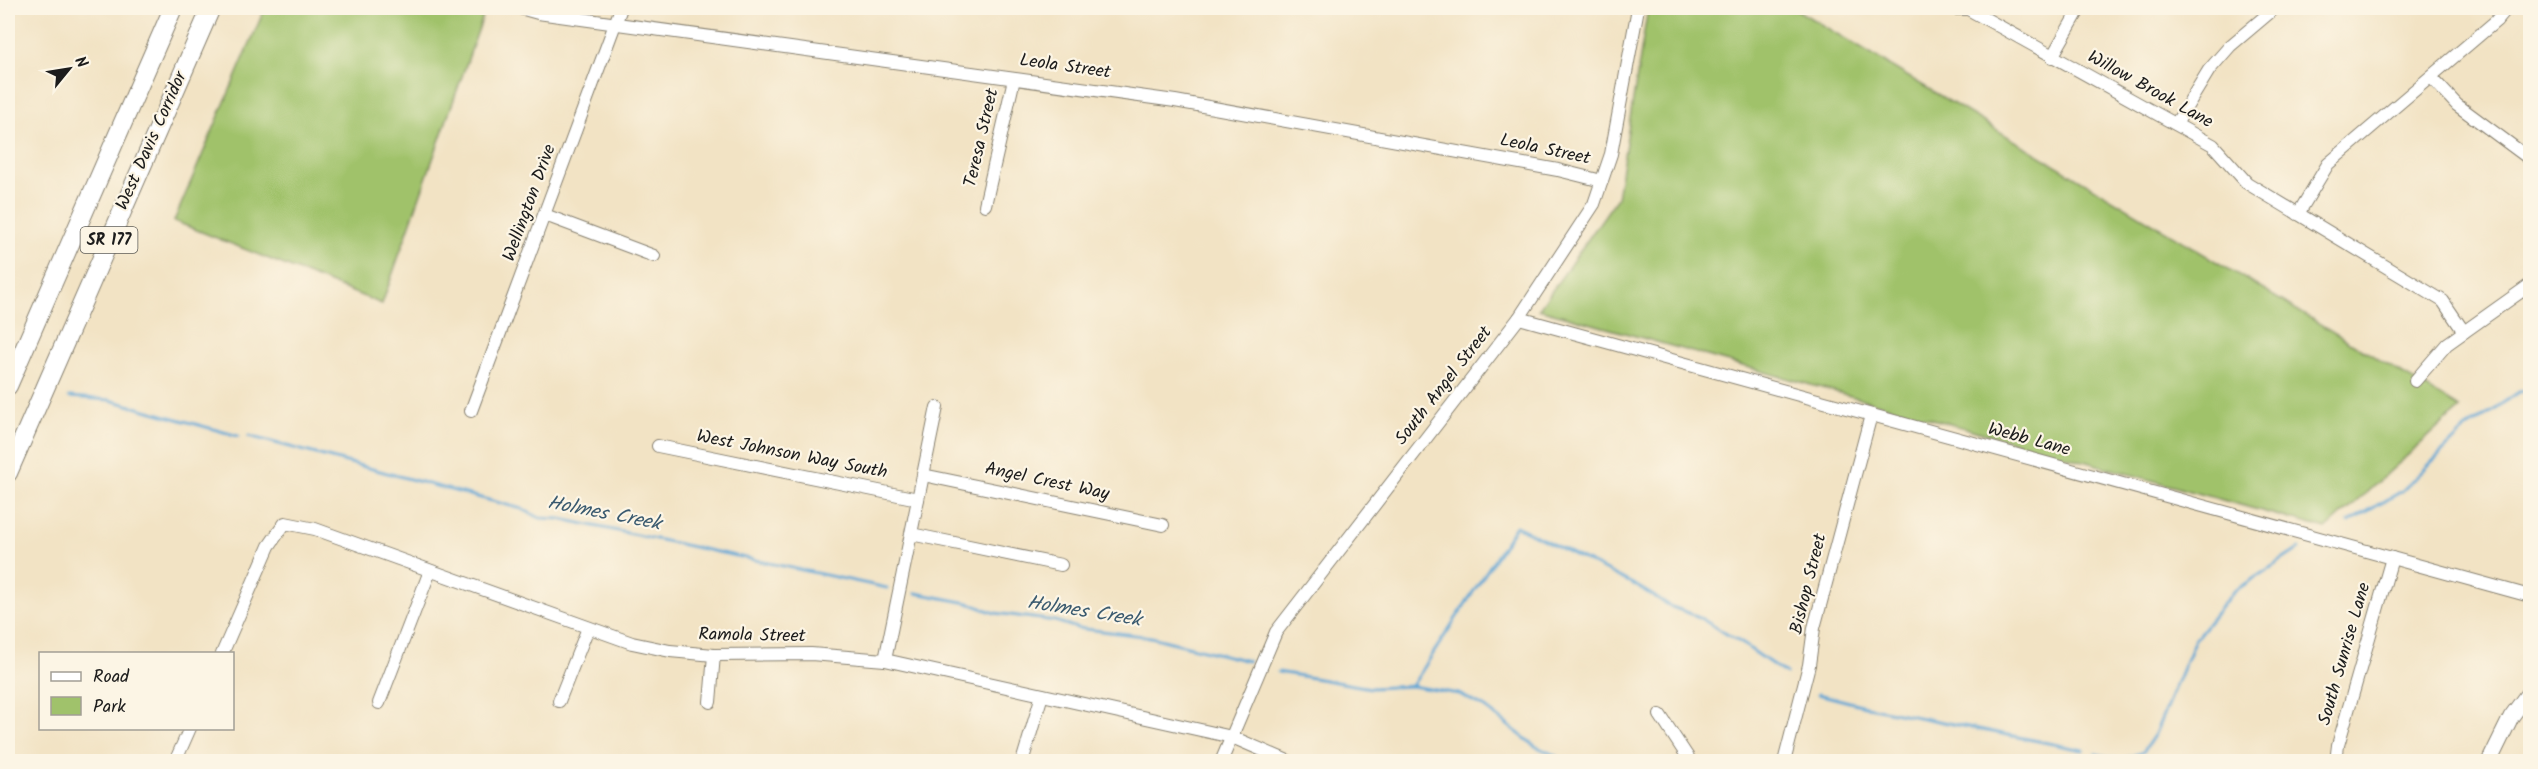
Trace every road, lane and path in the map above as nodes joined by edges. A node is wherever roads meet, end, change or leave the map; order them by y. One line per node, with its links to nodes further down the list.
1 (173, 8): 25 (highway, West Davis Corridor / SR 177)
2 (211, 8): 30 (highway, West Davis Corridor / SR 177)
3 (520, 8): 10 (street, Leola Street)
4 (621, 8): 10 (street, Wellington Drive)
5 (1638, 8): 16 (street, South Angel Street)
6 (2080, 8): 11 (street)
7 (2275, 8): 14 (street)
8 (2506, 8): 12 (street)
9 (1948, 9): 11 (street, Willow Brook Lane)
10 (614, 24): 13 (street, Leola Street); 19 (street, Wellington Drive)
11 (2052, 57): 14 (street, Willow Brook Lane)
12 (2431, 76): 15 (street); 18 (street)
13 (1014, 79): 16 (street, Leola Street); 17 (street, Teresa Street)
14 (2176, 124): 18 (street, Willow Brook Lane)
15 (2530, 159)
16 (1602, 181): 22 (street, South Angel Street)
17 (985, 205)
18 (2298, 214): 23 (street, Willow Brook Lane)
19 (545, 215): 20 (street); 27 (street, Wellington Drive)
20 (654, 256)
21 (2530, 285): 23 (street)
22 (1519, 318): 28 (street, Webb Lane); 50 (street, South Angel Street)
23 (2464, 332): 24 (street)
24 (2415, 381)
25 (8, 386)
26 (937, 406): 31 (street)
27 (471, 411)
28 (1871, 415): 35 (street, Webb Lane); 56 (street, Bishop Street)
29 (658, 446): 32 (street, West Johnson Way South)
30 (8, 473)
31 (923, 475): 32 (street); 33 (street, Angel Crest Way)
32 (918, 499): 34 (street)
33 (1163, 525)
34 (911, 534): 36 (street); 42 (street)
35 (2392, 558): 38 (street, Webb Lane); 57 (street, South Sunrise Lane)
36 (1061, 565)
37 (430, 570): 39 (street, Ramola Street); 40 (street, Ramola Street); 47 (street)
38 (2530, 596)
39 (588, 628): 41 (street, Ramola Street); 45 (street)
40 (223, 652)
41 (714, 655): 42 (street, Ramola Street); 46 (street)
42 (885, 660): 44 (street, Ramola Street)
43 (2530, 691): 58 (main road)
44 (1042, 695): 50 (street, Ramola Street); 52 (street)
45 (559, 701)
46 (710, 702)
47 (379, 703)
48 (1660, 715): 55 (street)
49 (190, 730): 51 (street)
50 (1232, 737): 53 (street, South Angel Street); 54 (street, Ramola Street)
51 (175, 762)
52 (1022, 762)
53 (1221, 762)
54 (1290, 762)
55 (1691, 762)
56 (1784, 762)
57 (2336, 762)
58 (2489, 762)

